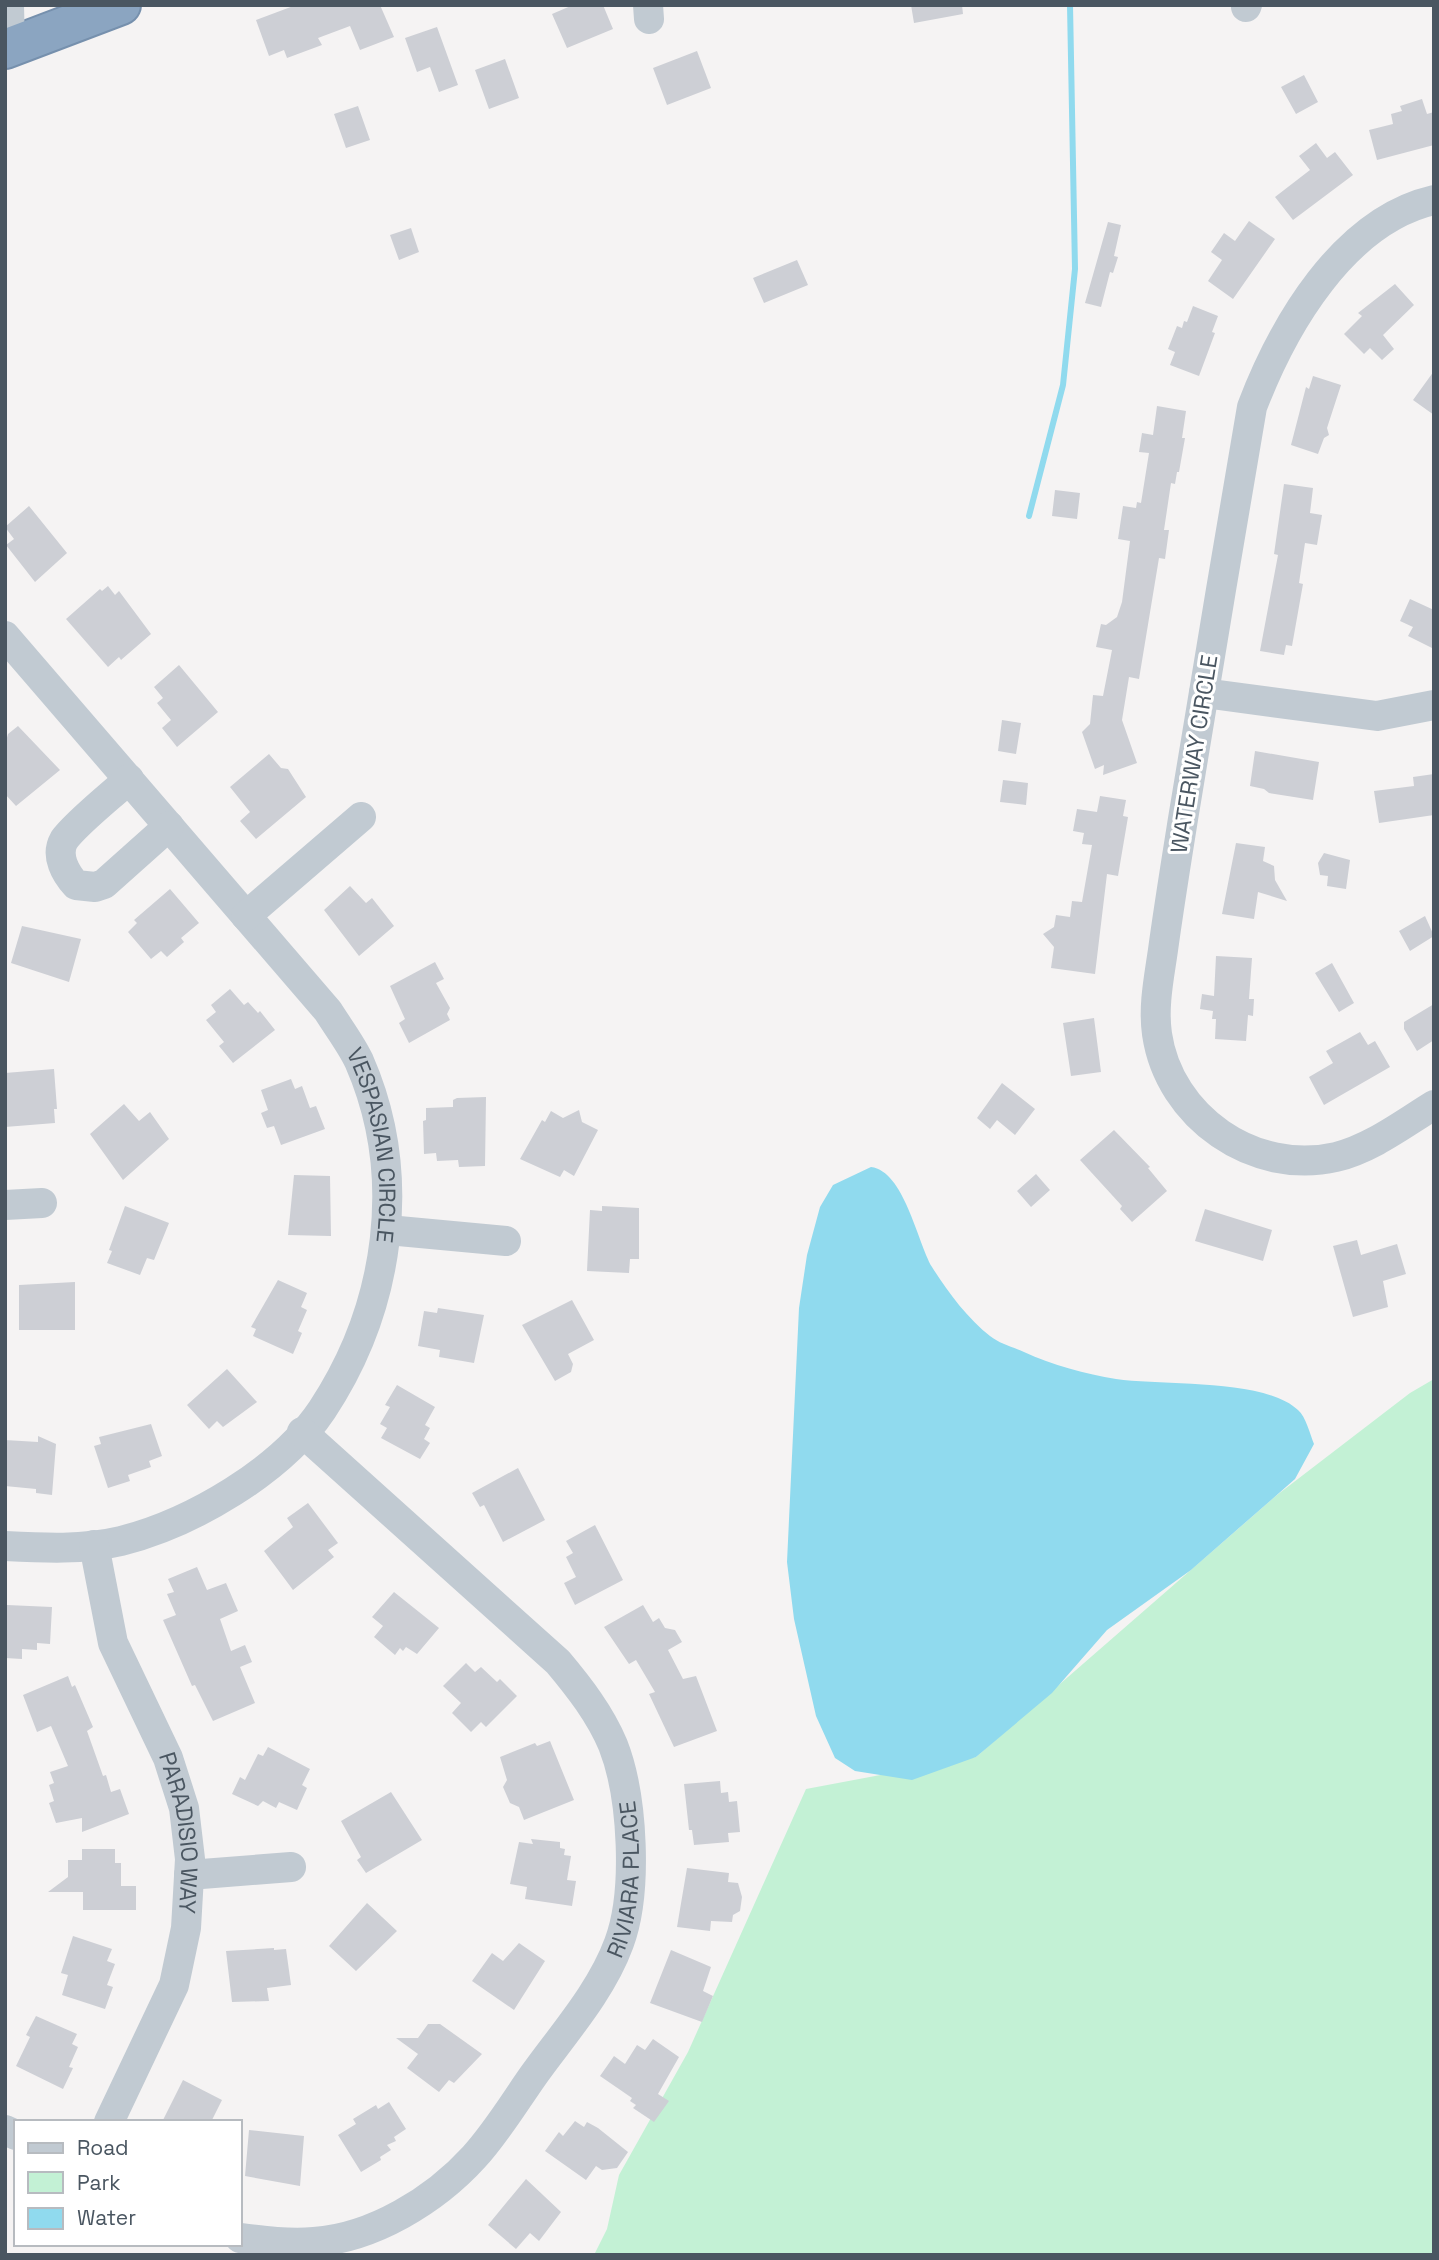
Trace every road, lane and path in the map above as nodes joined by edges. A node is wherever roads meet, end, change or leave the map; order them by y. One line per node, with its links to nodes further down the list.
1 (9, 5): 3 (street)
2 (121, 5): 3 (highway)
3 (7, 46)
4 (1434, 200): 6 (street, WATERWAY CIRCLE)
5 (5, 636): 8 (street, VESPASIAN CIRCLE)
6 (1204, 693): 7 (street); 12 (street, WATERWAY CIRCLE)
7 (1434, 705)
8 (128, 779): 10 (street, VESPASIAN CIRCLE); 10 (street)
9 (361, 817): 11 (street)
10 (169, 826): 11 (street, VESPASIAN CIRCLE)
11 (247, 916): 15 (street, VESPASIAN CIRCLE)
12 (1434, 1105)
13 (42, 1202): 14 (street)
14 (5, 1205)
15 (388, 1230): 16 (street); 17 (street, VESPASIAN CIRCLE)
16 (506, 1241)
17 (302, 1433): 18 (street, VESPASIAN CIRCLE); 23 (street, RIVIARA PLACE)
18 (94, 1545): 19 (street, VESPASIAN CIRCLE); 21 (street, PARADISIO WAY)
19 (5, 1546)
20 (291, 1867): 21 (street)
21 (189, 1875): 22 (street, PARADISIO WAY)
22 (110, 2120)
23 (242, 2238)

